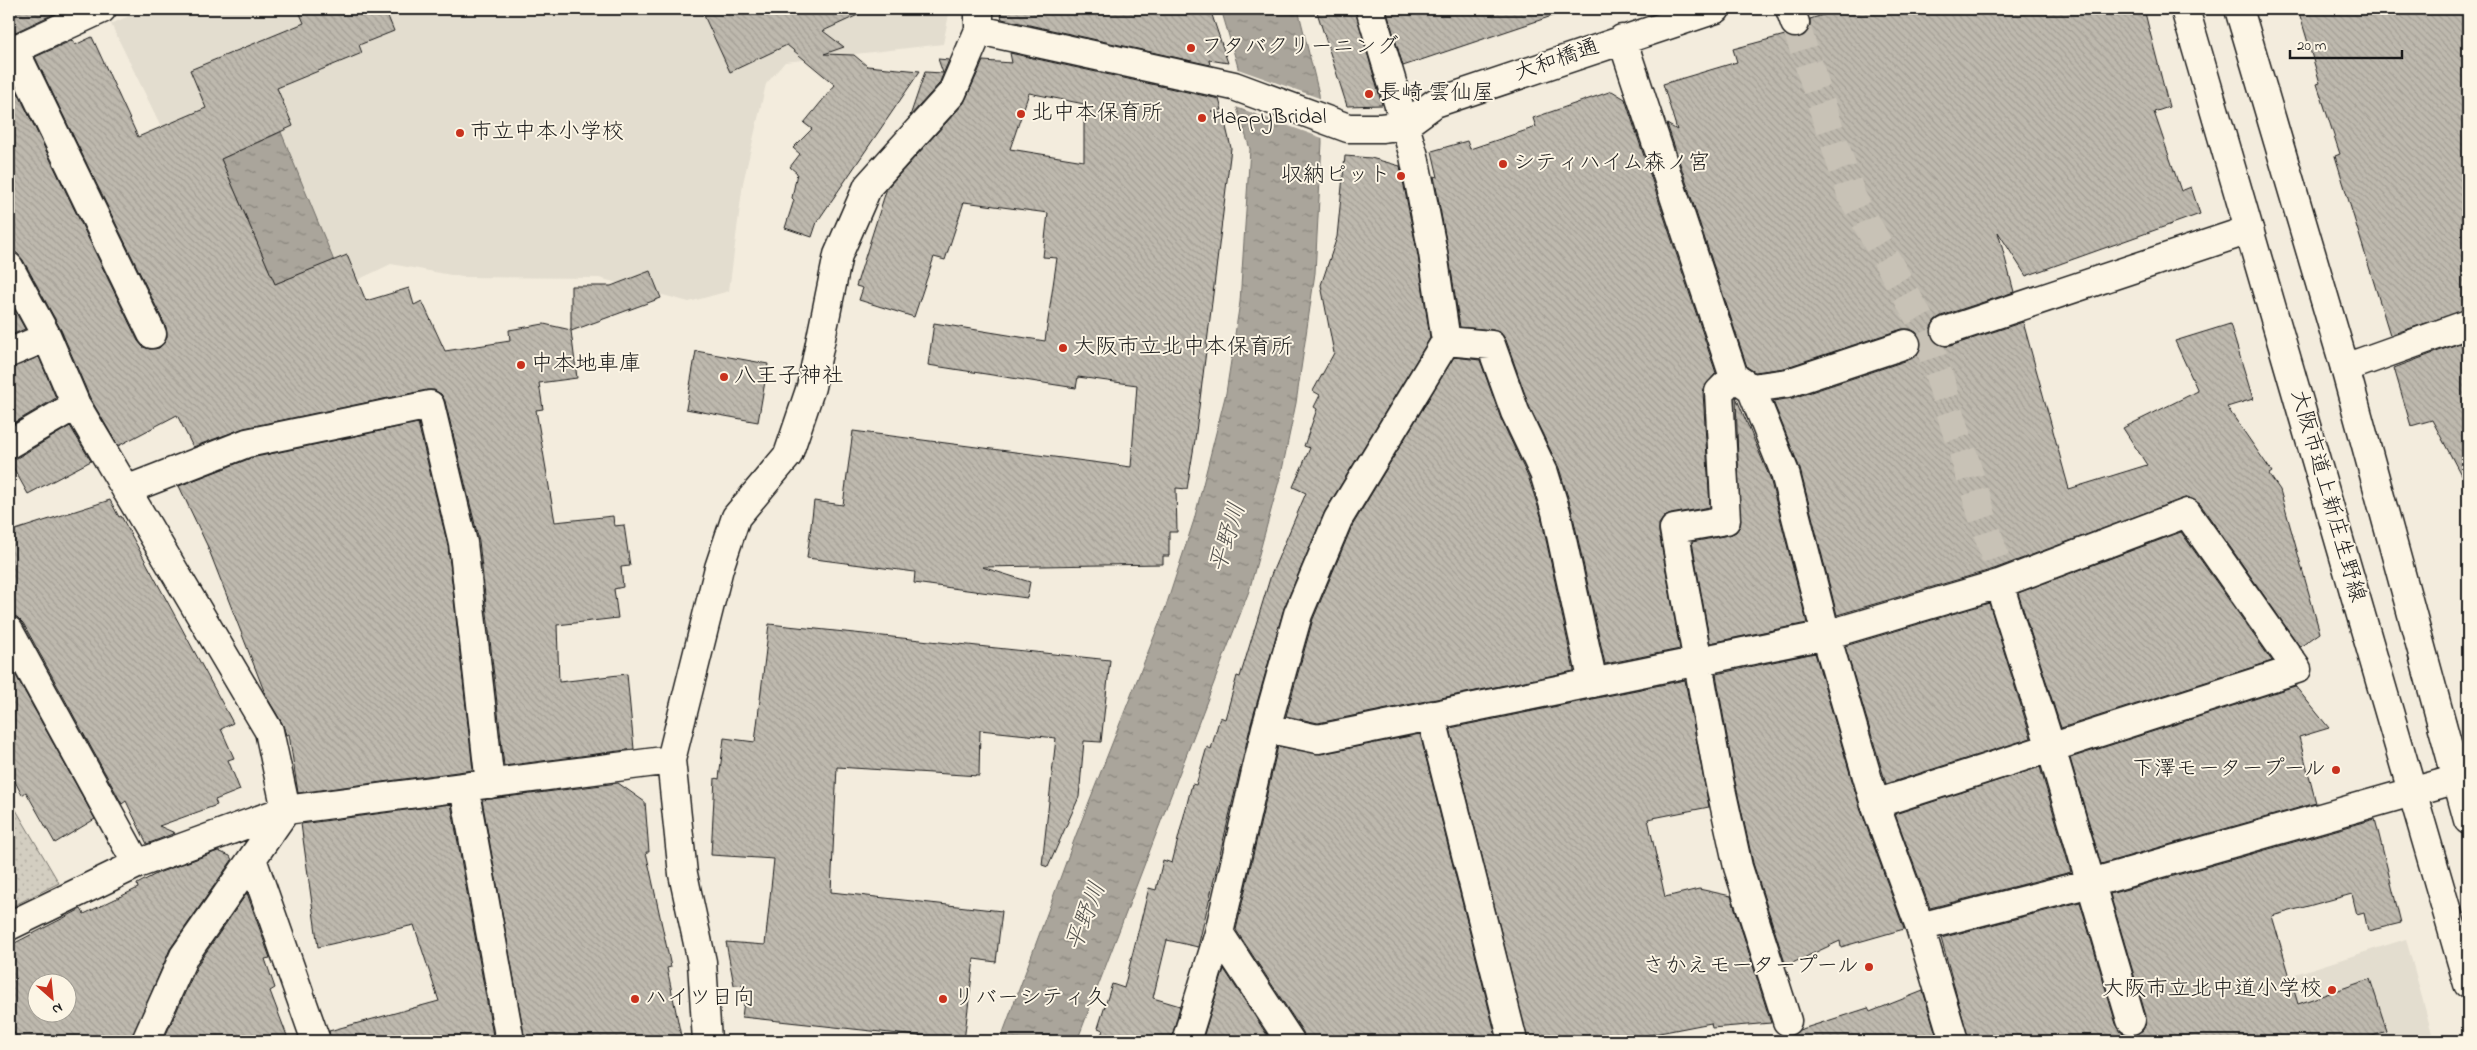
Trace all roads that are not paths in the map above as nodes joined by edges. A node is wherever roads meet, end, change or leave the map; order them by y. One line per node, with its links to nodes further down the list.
1 (1370, 9): 9 (street)
2 (1716, 9): 7 (street, 大和橋通)
3 (2186, 9): 10 (street, 大阪市道上新庄生野線)
4 (2239, 9): 19 (street)
5 (84, 12): 8 (street)
6 (979, 19): 9 (street); 32 (street)
7 (1622, 39): 9 (street, 大和橋通); 20 (street)
8 (11, 51): 14 (street)
9 (1405, 124): 16 (street)
10 (2249, 230): 13 (street); 35 (street, 大阪市道上新庄生野線)
11 (9, 267): 15 (street)
12 (2468, 324): 19 (street)
13 (1946, 331)
14 (152, 334)
15 (47, 337): 18 (street); 21 (street)
16 (1446, 341): 28 (street); 30 (street)
17 (1906, 344): 20 (street)
18 (9, 353)
19 (2345, 368): 33 (street)
20 (1743, 383): 26 (street); 27 (street)
21 (76, 405): 22 (street); 23 (street)
22 (9, 444)
23 (126, 490): 34 (street); 37 (street)
24 (1999, 584): 26 (street); 31 (street); 31 (street)
25 (9, 632): 40 (street)
26 (1826, 634): 27 (street); 36 (street)
27 (1698, 662): 28 (street); 47 (street)
28 (1593, 684): 29 (street)
29 (1431, 715): 30 (street); 54 (street)
30 (1266, 728): 44 (street)
31 (2051, 748): 36 (street); 41 (street)
32 (671, 760): 34 (street); 51 (street)
33 (2463, 777): 35 (street); 38 (street)
34 (477, 785): 37 (street); 50 (street)
35 (2413, 791): 41 (street); 45 (street, 大阪市道上新庄生野線)
36 (1875, 804): 43 (street)
37 (286, 810): 39 (street); 40 (street)
38 (2468, 820)
39 (252, 859): 48 (street); 49 (street)
40 (137, 864): 42 (street)
41 (2090, 883): 43 (street); 46 (street)
42 (9, 926)
43 (1920, 927): 55 (street)
44 (1219, 933): 52 (street); 53 (street)
45 (2468, 984)
46 (2131, 1020)
47 (1787, 1021)
48 (146, 1041)
49 (316, 1041)
50 (510, 1041)
51 (707, 1041)
52 (1186, 1041)
53 (1290, 1041)
54 (1513, 1041)
55 (1954, 1041)

